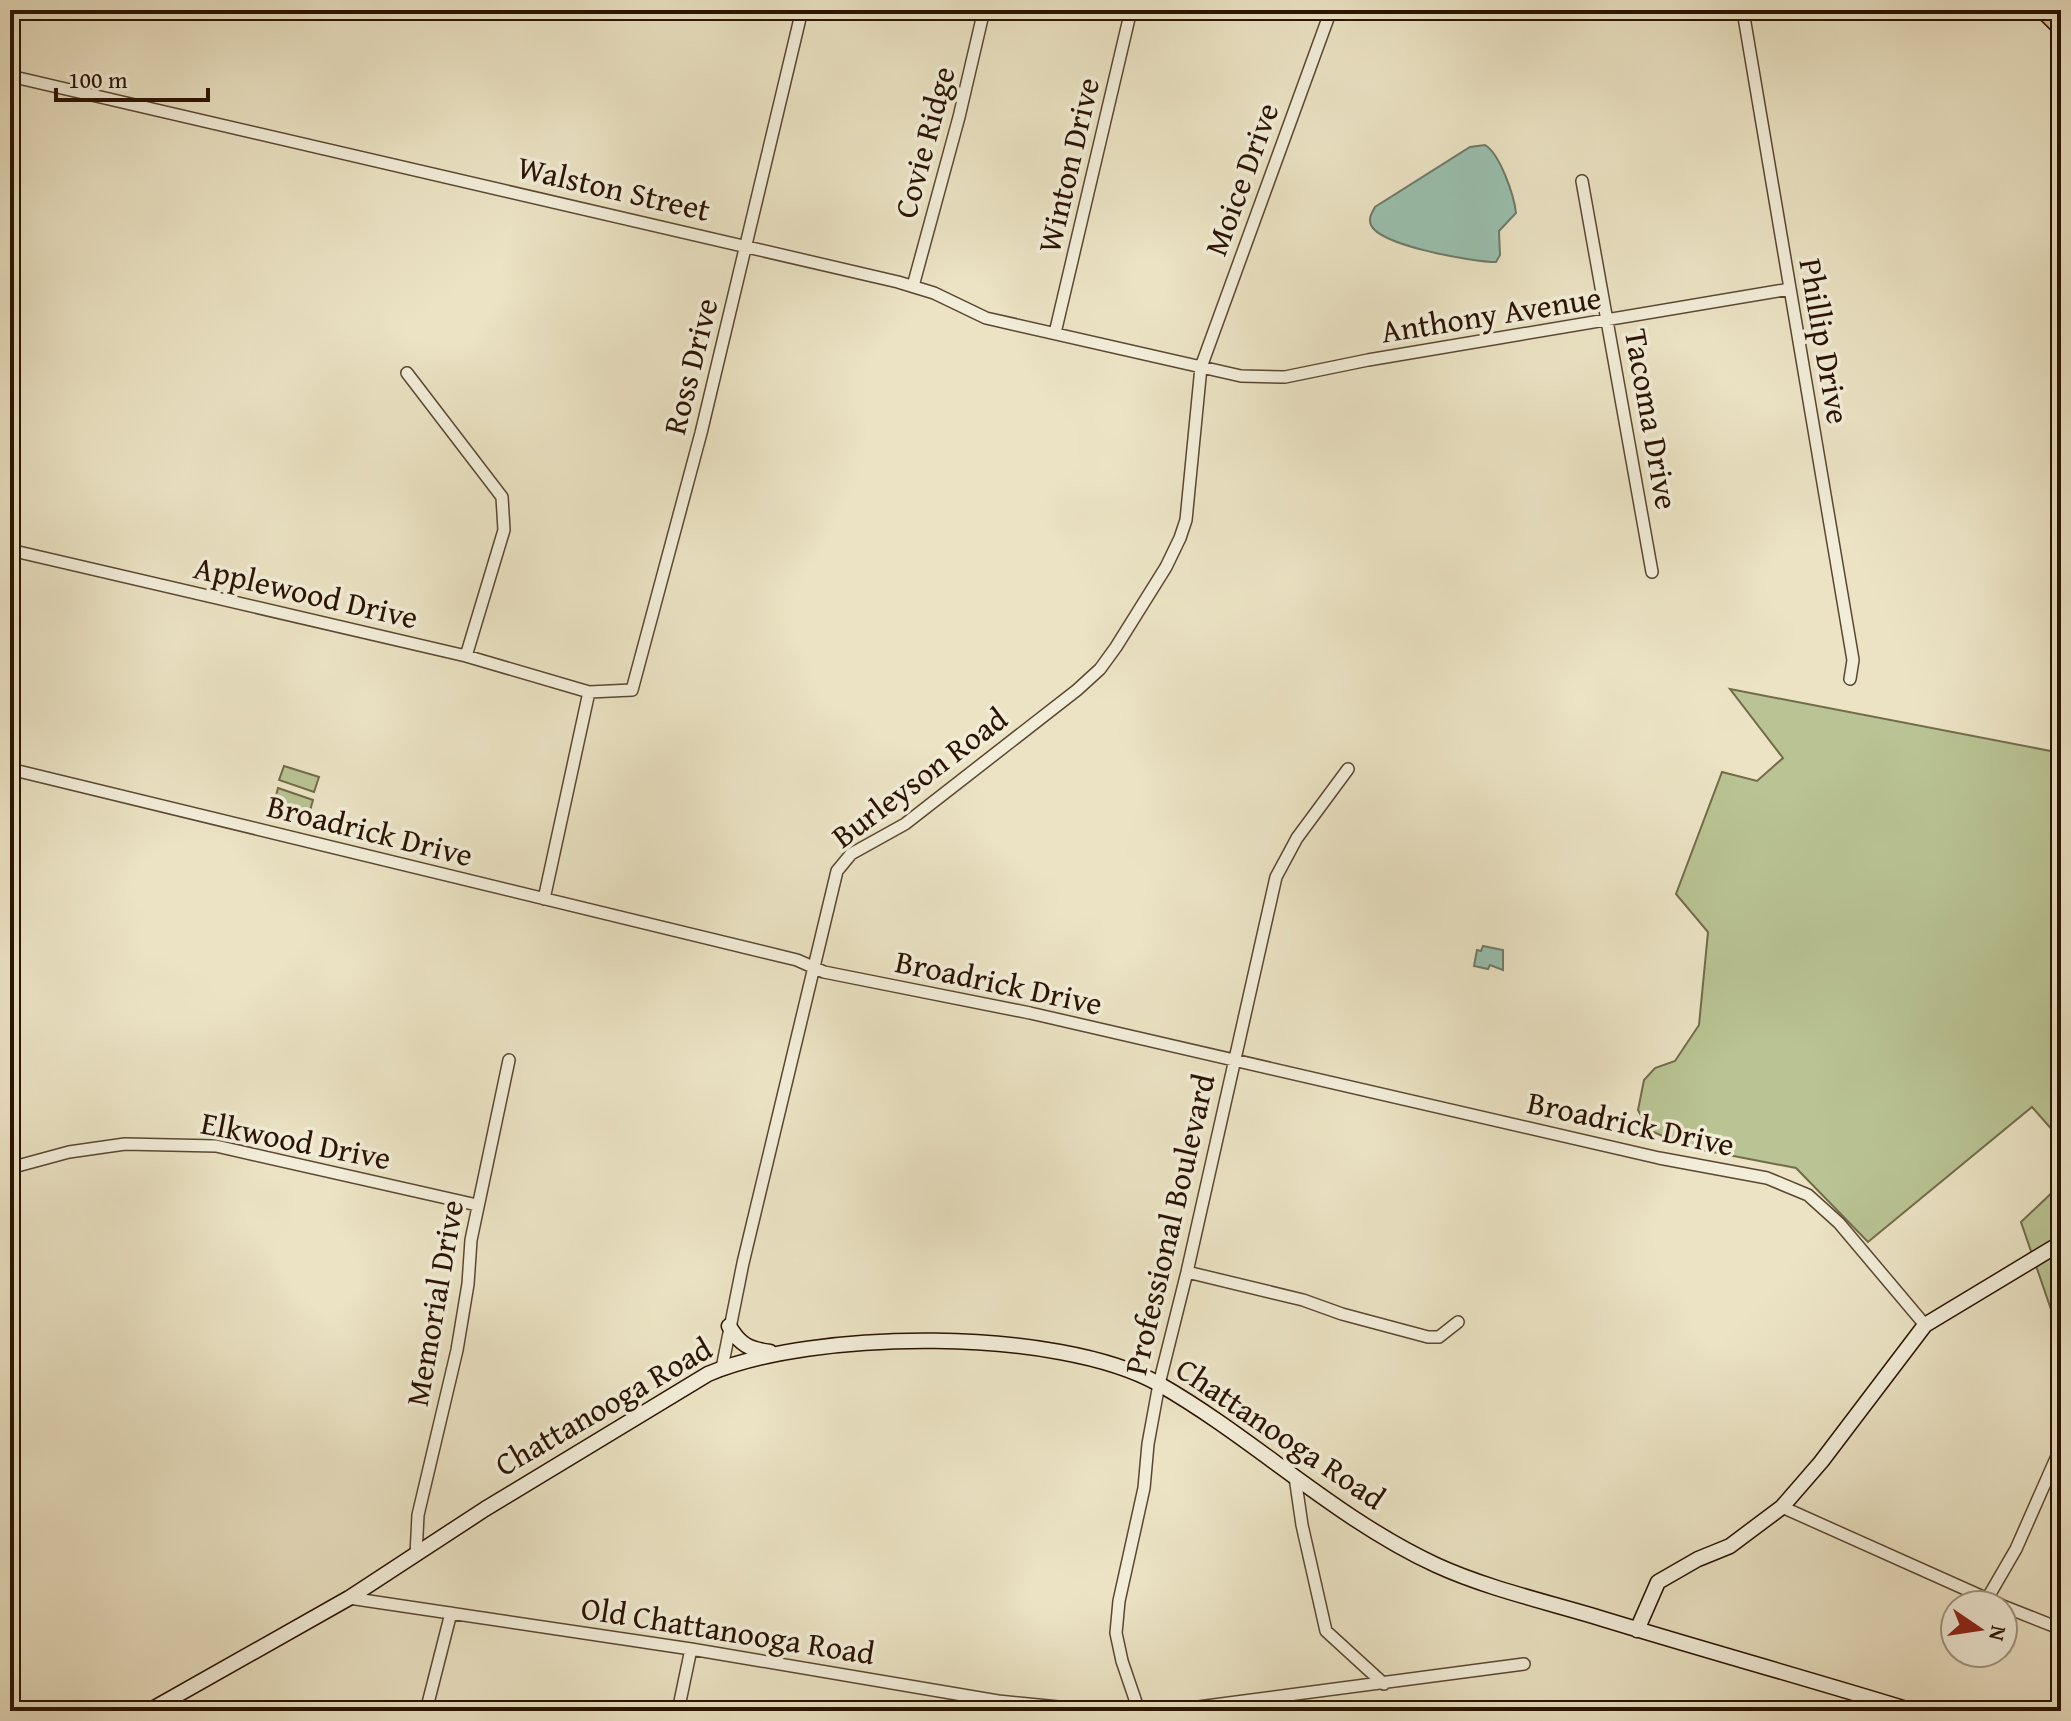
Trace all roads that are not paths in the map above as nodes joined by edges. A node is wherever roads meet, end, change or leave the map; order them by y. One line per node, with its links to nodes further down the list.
1 (802, 10): 10 (street, Ross Drive)
2 (984, 10): 11 (street, Covie Ridge)
3 (1131, 10): 14 (street, Winton Drive)
4 (1331, 10): 15 (street, Moice Drive)
5 (2046, 10): 7 (highway)
6 (1743, 11): 12 (street, Phillip Drive)
7 (2061, 25)
8 (10, 76): 10 (street, Walston Street)
9 (1582, 181): 13 (street, Tacoma Drive)
10 (747, 246): 11 (street, Walston Street); 21 (street, Ross Drive)
11 (913, 286): 14 (street, Walston Street)
12 (1790, 289): 13 (street, Anthony Avenue); 20 (street, Phillip Drive)
13 (1608, 321): 15 (street, Anthony Avenue); 18 (street, Tacoma Drive)
14 (1055, 333): 15 (street, Walston Street)
15 (1201, 367): 25 (street, Burleyson Road)
16 (407, 373): 19 (street)
17 (10, 550): 19 (street, Applewood Drive)
18 (1652, 572)
19 (466, 656): 21 (street, Applewood Drive)
20 (1850, 679)
21 (589, 692): 24 (street)
22 (10, 769): 24 (street, Broadrick Drive)
23 (1348, 769): 27 (street, Professional Boulevard)
24 (544, 899): 25 (street, Broadrick Drive)
25 (814, 968): 27 (street, Broadrick Drive); 34 (street, Burleyson Road)
26 (509, 1060): 29 (street, Memorial Drive)
27 (1233, 1061): 31 (street, Professional Boulevard); 33 (street, Broadrick Drive)
28 (10, 1168): 29 (street, Elkwood Drive)
29 (477, 1205): 41 (street, Memorial Drive)
30 (2061, 1243): 33 (main road)
31 (1187, 1272): 32 (street); 37 (street, Professional Boulevard)
32 (1458, 1322)
33 (1925, 1325): 40 (main road)
34 (729, 1326): 35 (main road); 36 (street, Burleyson Road)
35 (778, 1354): 36 (main road, Chattanooga Road); 37 (main road, Chattanooga Road)
36 (722, 1368): 41 (main road, Chattanooga Road)
37 (1159, 1384): 39 (main road, Chattanooga Road); 58 (street, Professional Boulevard)
38 (2061, 1447): 43 (street)
39 (1295, 1477): 48 (main road, Chattanooga Road); 51 (street)
40 (1782, 1507): 42 (street); 48 (main road)
41 (416, 1555): 44 (main road, Chattanooga Road)
42 (1965, 1589)
43 (1993, 1589)
44 (349, 1598): 46 (street, Old Chattanooga Road); 54 (main road, Chattanooga Road)
45 (2019, 1612): 47 (street)
46 (451, 1613): 49 (street, Old Chattanooga Road); 55 (street)
47 (2061, 1629)
48 (1637, 1630): 60 (main road, Chattanooga Road)
49 (691, 1649): 56 (street); 57 (street, Old Chattanooga Road)
50 (1524, 1664): 51 (street)
51 (1384, 1684): 59 (street)
52 (10, 1693): 53 (street)
53 (15, 1711)
54 (149, 1711)
55 (426, 1711)
56 (678, 1711)
57 (1099, 1711)
58 (1139, 1711)
59 (1168, 1711)
60 (1913, 1711)

